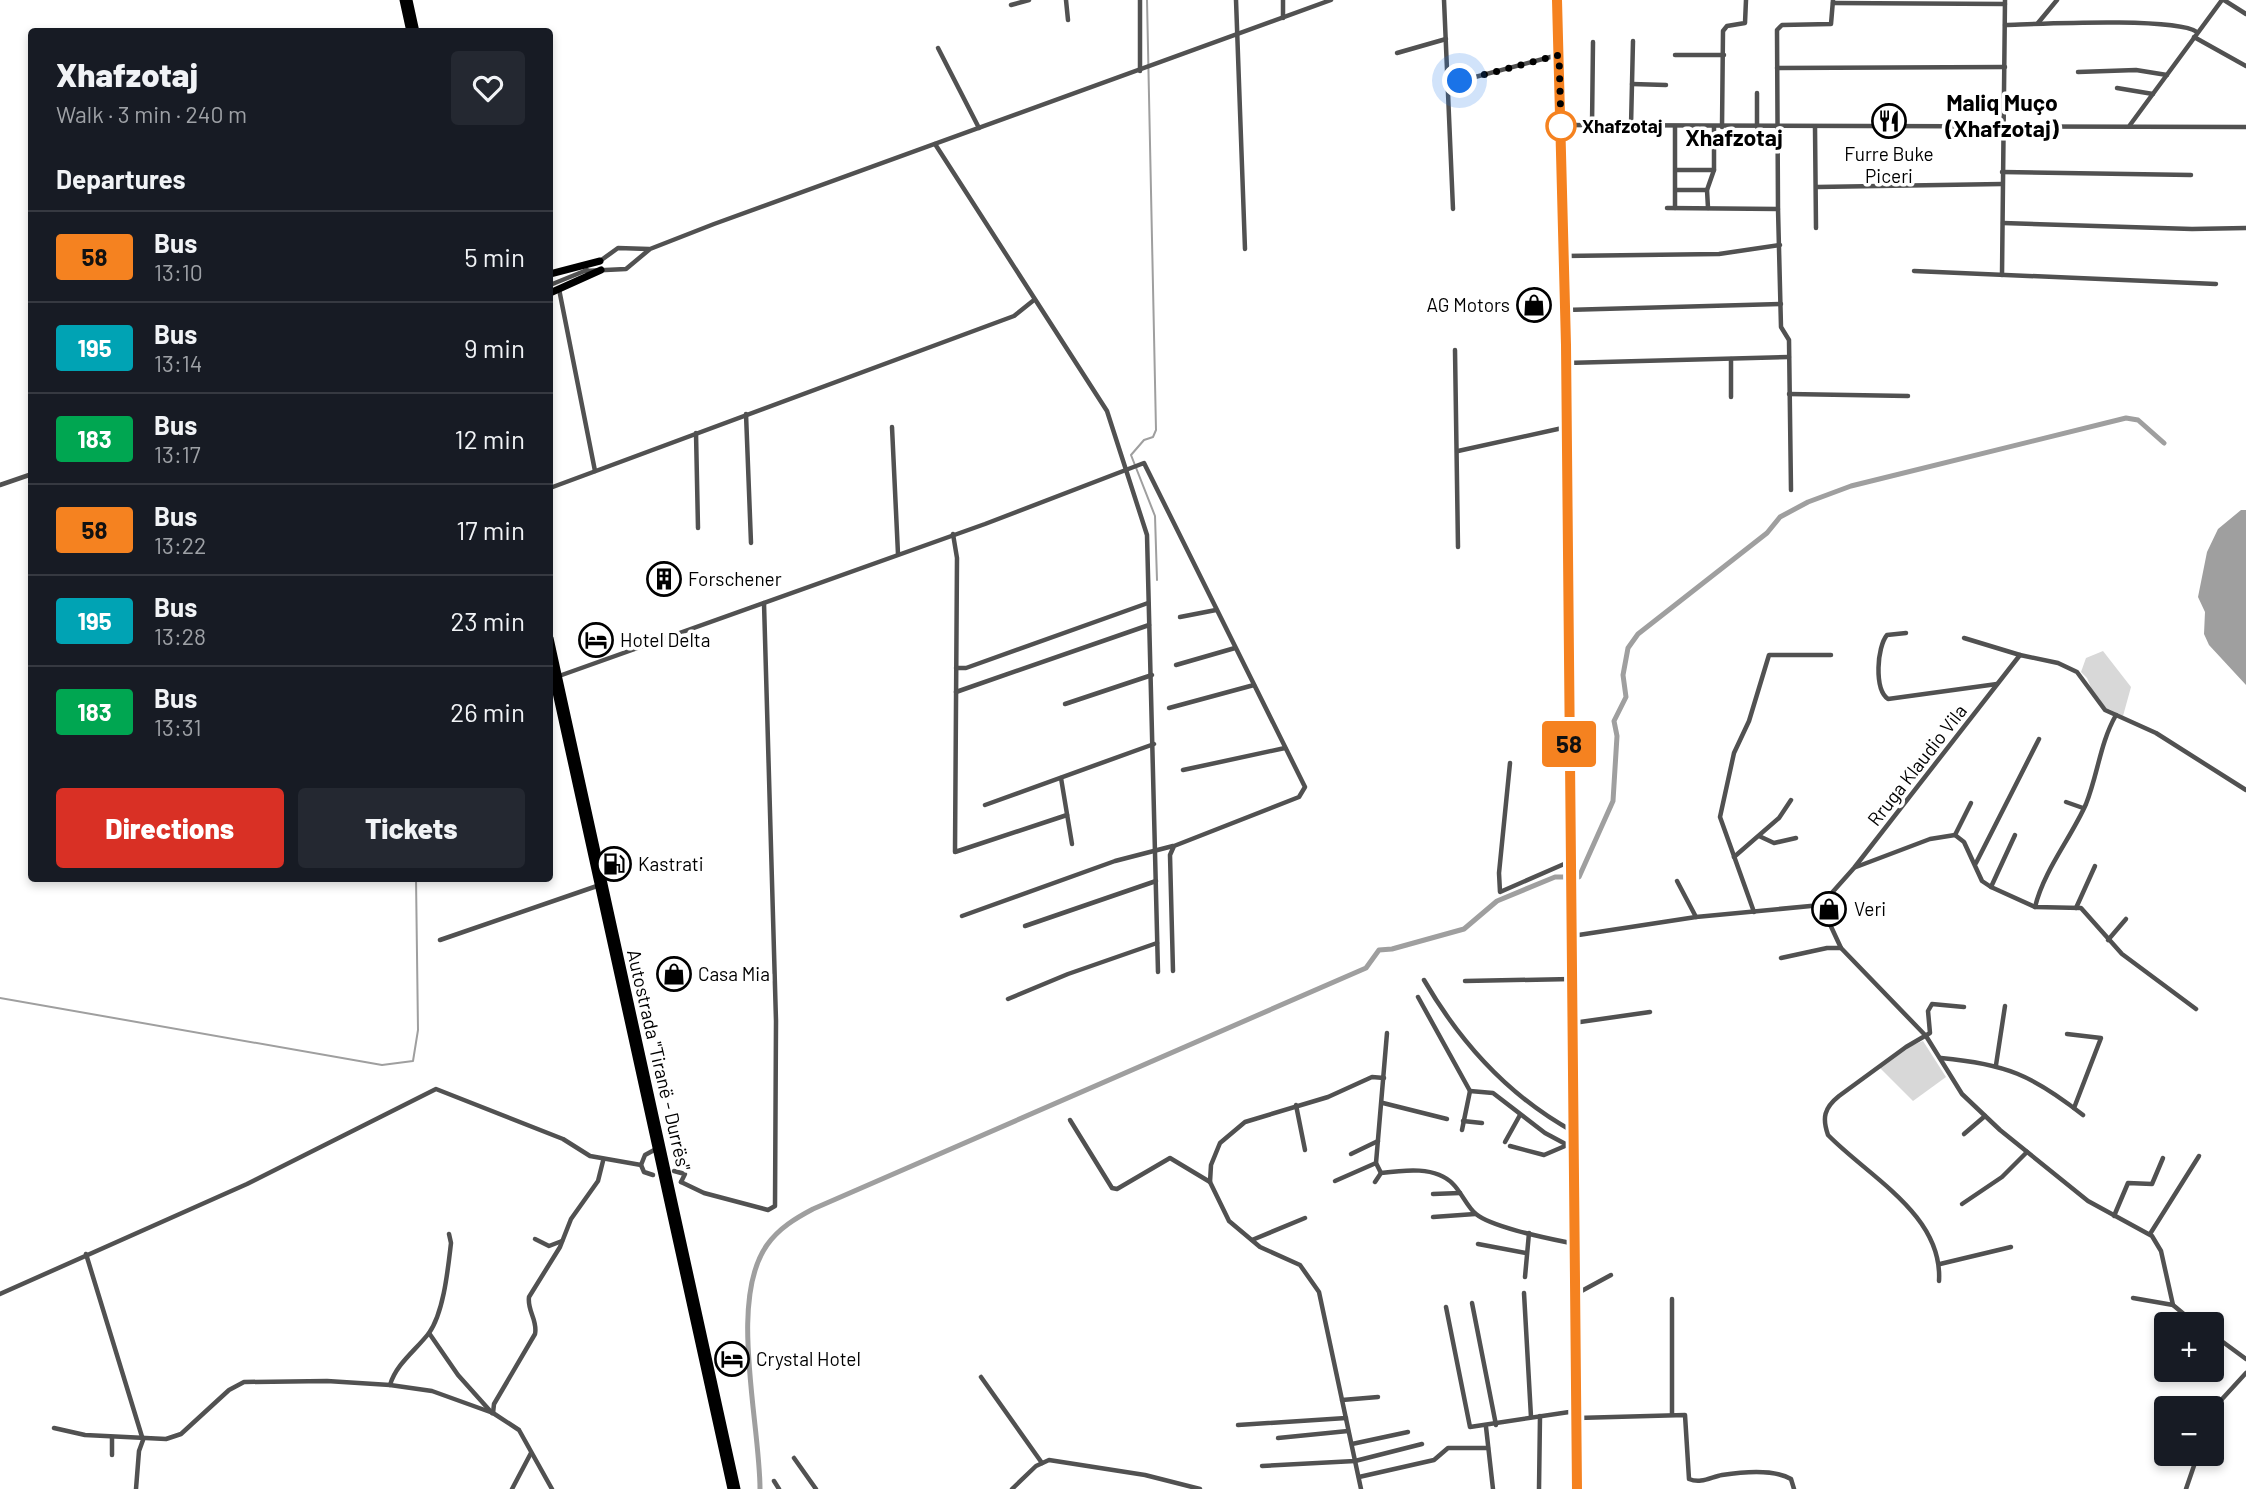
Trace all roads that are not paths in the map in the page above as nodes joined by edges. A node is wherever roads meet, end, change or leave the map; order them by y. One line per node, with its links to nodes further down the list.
1 (403, 0): 23 (highway)
2 (409, 0): 24 (highway)
3 (1029, 0): 17 (street)
4 (1066, 0): 20 (street)
5 (1140, 0): 38 (street)
6 (1236, 0): 25 (street)
7 (1283, 0): 19 (street)
8 (1331, 0): 16 (street)
9 (1444, 0): 27 (street)
10 (1557, 0): 32 (main road)
11 (1746, 0): 34 (street)
12 (2057, 0): 21 (street)
13 (2223, 0): 18 (street); 26 (street)
14 (1833, 2): 15 (street); 37 (street)
15 (2005, 2): 22 (street)
16 (1317, 3): 19 (street)
17 (1011, 5)
18 (2246, 14)
19 (1283, 18): 25 (street)
20 (1068, 20)
21 (2038, 24): 22 (street); 26 (street)
22 (2005, 25): 36 (street)
23 (409, 28)
24 (415, 28)
25 (1237, 32): 38 (street); 80 (street)
26 (2196, 34): 35 (street); 40 (street)
27 (1446, 39): 31 (street); 72 (street)
28 (1633, 41): 42 (street)
29 (1593, 42): 48 (street)
30 (938, 48): 58 (street)
31 (1397, 53)
32 (1559, 55): 41 (street); 47 (main road)
33 (1675, 55): 34 (street)
34 (1724, 55): 54 (street)
35 (2246, 66)
36 (2005, 67): 37 (street); 49 (street)
37 (1777, 68): 55 (street)
38 (1145, 69): 58 (street)
39 (2078, 72): 40 (street)
40 (2166, 75): 46 (street)
41 (1460, 81)
42 (1632, 84): 43 (street); 51 (street)
43 (1666, 85)
44 (2117, 89): 46 (street)
45 (1756, 93): 59 (street)
46 (2153, 93): 50 (street)
47 (1560, 125): 48 (street); 82 (main road)
48 (1592, 126): 51 (street)
49 (2002, 126): 50 (street); 56 (street); 63 (street)
50 (2130, 126): 57 (street)
51 (1631, 127): 52 (street)
52 (1675, 127): 53 (street); 61 (street)
53 (1714, 127): 54 (street); 62 (street)
54 (1722, 127): 59 (street)
55 (1776, 127): 56 (street); 59 (street); 73 (street)
56 (1815, 127): 66 (street)
57 (2246, 127)
58 (979, 128): 60 (street)
59 (1757, 128)
60 (934, 144): 79 (street); 94 (street)
61 (1676, 170): 62 (street); 67 (street)
62 (1713, 170): 68 (street)
63 (2002, 172): 64 (street); 65 (street)
64 (2191, 175)
65 (2002, 184): 66 (street); 74 (street)
66 (1817, 187): 75 (street)
67 (1676, 190): 68 (street); 70 (street)
68 (1707, 190): 71 (street)
69 (1667, 208): 70 (street)
70 (1675, 208): 71 (street)
71 (1709, 208): 73 (street)
72 (1453, 209)
73 (1778, 209): 77 (street)
74 (2003, 223): 76 (street); 89 (street)
75 (1816, 228)
76 (2246, 228)
77 (1780, 245): 82 (street); 95 (street)
78 (627, 249): 79 (street); 81 (street); 83 (street)
79 (650, 249): 83 (street)
80 (1245, 249)
81 (611, 254): 84 (street); 85 (street)
82 (1563, 256): 96 (main road)
83 (631, 263): 85 (street)
84 (601, 265): 85 (street); 86 (street); 86 (street); 88 (highway); 92 (highway)
85 (615, 268)
86 (585, 271): 90 (street)
87 (1914, 271): 89 (street)
88 (553, 273)
89 (2002, 275): 91 (street)
90 (553, 284)
91 (2216, 284)
92 (559, 289): 93 (highway); 110 (street)
93 (553, 292)
94 (1034, 300): 104 (street); 109 (street)
95 (1781, 304): 96 (street); 98 (street)
96 (1564, 310): 100 (main road)
97 (1455, 349): 108 (street)
98 (1789, 357): 99 (street); 101 (street)
99 (1731, 359): 100 (street); 103 (street)
100 (1566, 363): 106 (main road)
101 (1789, 394): 102 (street); 114 (street)
102 (1908, 396)
103 (1731, 397)
104 (746, 414): 107 (street); 117 (street)
105 (892, 427): 119 (street)
106 (1567, 427): 108 (street); 163 (main road)
107 (696, 433): 110 (street); 115 (street)
108 (1458, 451): 118 (street)
109 (1124, 470): 116 (street); 121 (street); 122 (street)
110 (595, 471): 113 (street)
111 (28, 475): 112 (street)
112 (0, 485)
113 (553, 487)
114 (1791, 490)
115 (698, 528)
116 (953, 534): 119 (street); 132 (street)
117 (751, 543)
118 (1458, 547)
119 (898, 554): 120 (street)
120 (764, 603): 134 (street); 233 (street)
121 (1148, 603): 124 (street); 132 (street)
122 (1216, 610): 123 (street); 127 (street)
123 (1180, 617)
124 (1149, 625): 133 (street); 138 (street)
125 (1906, 633): 136 (street)
126 (1964, 638): 129 (street)
127 (1235, 648): 131 (street); 137 (street)
128 (553, 652): 134 (highway, Autostrada "Tiranë - Durrës")
129 (2020, 655): 136 (street, Rruga Klaudio Vila); 141 (street)
130 (1831, 656): 162 (street)
131 (1176, 665)
132 (956, 668): 138 (street)
133 (1152, 675): 139 (street); 143 (street)
134 (558, 676): 236 (highway, Autostrada "Tiranë - Durrës")
135 (553, 679): 169 (highway, Autostrada "Tiranë - Durrës")
136 (1997, 684): 166 (street, Rruga Klaudio Vila)
137 (1254, 685): 140 (street); 144 (street)
138 (956, 692): 154 (street)
139 (1065, 704)
140 (1169, 708)
141 (2116, 715): 148 (street); 153 (street)
142 (2039, 739): 164 (street)
143 (1154, 744): 147 (street); 161 (street)
144 (1285, 748): 146 (street); 160 (street)
145 (1510, 763): 163 (street)
146 (1183, 770)
147 (1061, 778): 152 (street); 154 (street)
148 (2246, 790)
149 (1791, 800): 157 (street)
150 (2066, 802): 153 (street)
151 (1971, 803): 155 (street)
152 (985, 805)
153 (2083, 808): 172 (street)
154 (1067, 816): 159 (street)
155 (1955, 835): 164 (street); 166 (street)
156 (2015, 835): 170 (street)
157 (1759, 836): 158 (street); 162 (street)
158 (1796, 838)
159 (1072, 844)
160 (1174, 846): 161 (street); 185 (street)
161 (1156, 848): 167 (street); 175 (street)
162 (1734, 857): 174 (street)
163 (1571, 861): 179 (main road)
164 (1976, 864): 170 (street)
165 (2095, 866): 173 (street)
166 (1854, 868): 171 (street, Rruga Klaudio Vila)
167 (1156, 881): 178 (street); 182 (street)
168 (1677, 881): 176 (street)
169 (597, 886): 180 (street); 220 (highway, Autostrada "Tiranë - Durrës")
170 (1990, 887): 172 (street)
171 (1821, 905): 174 (street); 183 (street)
172 (2035, 907): 173 (street)
173 (2076, 908): 181 (street)
174 (1755, 912): 176 (street)
175 (962, 916)
176 (1696, 917): 179 (street)
177 (2126, 919): 181 (street)
178 (1025, 926)
179 (1572, 936): 187 (main road)
180 (440, 940)
181 (2108, 940): 194 (street)
182 (1157, 943): 186 (street); 191 (street)
183 (1841, 948): 184 (street); 199 (street)
184 (1781, 958)
185 (1173, 971)
186 (1158, 972)
187 (1573, 979): 189 (street); 196 (main road)
188 (1423, 980): 215 (street)
189 (1465, 981)
190 (1418, 997): 203 (street)
191 (1008, 999)
192 (2005, 1006): 201 (street)
193 (1964, 1007): 199 (street)
194 (2196, 1009)
195 (1650, 1012): 196 (street)
196 (1573, 1023): 215 (main road)
197 (1387, 1033): 202 (street)
198 (2067, 1034): 206 (street)
199 (1926, 1036): 200 (street); 255 (street)
200 (1940, 1058): 201 (street); 209 (street)
201 (1996, 1065): 206 (street)
202 (1384, 1077): 204 (street); 205 (street)
203 (1469, 1091): 207 (street); 212 (street)
204 (1383, 1103): 210 (street); 217 (street)
205 (1296, 1105): 221 (street); 234 (street)
206 (2074, 1108): 208 (street)
207 (1520, 1115): 218 (street); 218 (street)
208 (2084, 1115)
209 (1984, 1116): 216 (street); 222 (street)
210 (1447, 1119)
211 (1070, 1120): 234 (street)
212 (1463, 1121): 213 (street); 214 (street)
213 (1482, 1123)
214 (1462, 1130)
215 (1575, 1132): 219 (main road)
216 (1964, 1134)
217 (1379, 1140): 223 (street); 227 (street)
218 (1566, 1145): 219 (street)
219 (1575, 1148): 251 (main road)
220 (656, 1149): 228 (street); 307 (highway, Autostrada "Tiranë - Durrës")
221 (1305, 1150)
222 (2027, 1152): 239 (street); 241 (street)
223 (1351, 1154)
224 (2199, 1156): 246 (street)
225 (2163, 1158): 241 (street)
226 (603, 1161): 228 (street); 249 (street); 254 (street)
227 (1376, 1163): 230 (street); 232 (street)
228 (641, 1165): 231 (street)
229 (674, 1171): 233 (street)
230 (1381, 1173): 235 (street); 237 (street)
231 (653, 1175)
232 (1335, 1181)
233 (681, 1182): 236 (street)
234 (1210, 1182): 248 (street)
235 (1376, 1182)
236 (671, 1186): 308 (highway, Autostrada "Tiranë - Durrës")
237 (1460, 1193): 238 (street); 240 (street)
238 (1433, 1194)
239 (1962, 1204)
240 (1476, 1214): 242 (street); 244 (street)
241 (2114, 1216): 246 (street)
242 (1433, 1217)
243 (1304, 1218): 248 (street)
244 (1528, 1233): 251 (street); 253 (street)
245 (449, 1234): 268 (street)
246 (2150, 1234): 265 (street)
247 (535, 1239): 249 (street)
248 (1251, 1240): 276 (street)
249 (562, 1241): 277 (street)
250 (1478, 1244): 253 (street)
251 (1575, 1244): 261 (main road)
252 (2011, 1247): 255 (street)
253 (1526, 1253): 257 (street)
254 (86, 1254): 260 (street); 291 (street)
255 (1940, 1264): 258 (street)
256 (1611, 1275): 261 (street)
257 (1525, 1277)
258 (1939, 1281)
259 (1524, 1293): 281 (street)
260 (0, 1294)
261 (1576, 1294): 279 (main road)
262 (2133, 1298): 265 (street)
263 (1672, 1299): 278 (street)
264 (1472, 1303): 284 (street)
265 (2173, 1305): 267 (street)
266 (1446, 1307): 285 (street)
267 (2181, 1312)
268 (429, 1333): 273 (street); 277 (street)
269 (2224, 1343): 270 (street)
270 (2246, 1359)
271 (2246, 1373): 275 (street)
272 (981, 1377): 299 (street)
273 (390, 1385): 277 (street); 291 (street)
274 (1378, 1397): 276 (street)
275 (2224, 1397)
276 (1342, 1399): 282 (street)
277 (492, 1413): 295 (street)
278 (1672, 1414): 279 (street); 317 (street)
279 (1576, 1415): 280 (street); 316 (main road)
280 (1540, 1416): 281 (street); 315 (street)
281 (1531, 1417): 284 (street)
282 (1346, 1418): 283 (street); 287 (street)
283 (1238, 1424)
284 (1496, 1425): 285 (street)
285 (1486, 1427): 294 (street)
286 (54, 1428): 289 (street)
287 (1348, 1431): 290 (street); 292 (street)
288 (1408, 1432): 292 (street)
289 (112, 1438): 291 (street); 296 (street)
290 (1278, 1438)
291 (143, 1440): 304 (street)
292 (1352, 1444): 298 (street)
293 (1422, 1444): 298 (street)
294 (1488, 1448): 302 (street); 314 (street)
295 (532, 1452): 305 (street); 306 (street)
296 (112, 1455)
297 (794, 1458): 310 (street)
298 (1355, 1461): 300 (street); 302 (street)
299 (1042, 1463): 311 (street); 312 (street)
300 (1262, 1466)
301 (2194, 1466): 318 (street)
302 (1359, 1477): 313 (street)
303 (774, 1481): 309 (street)
304 (136, 1489)
305 (512, 1489)
306 (552, 1489)
307 (731, 1489)
308 (737, 1489)
309 (779, 1489)
310 (817, 1489)
311 (1012, 1489)
312 (1200, 1489)
313 (1362, 1489)
314 (1493, 1489)
315 (1539, 1489)
316 (1577, 1489)
317 (1794, 1489)
318 (2186, 1489)

